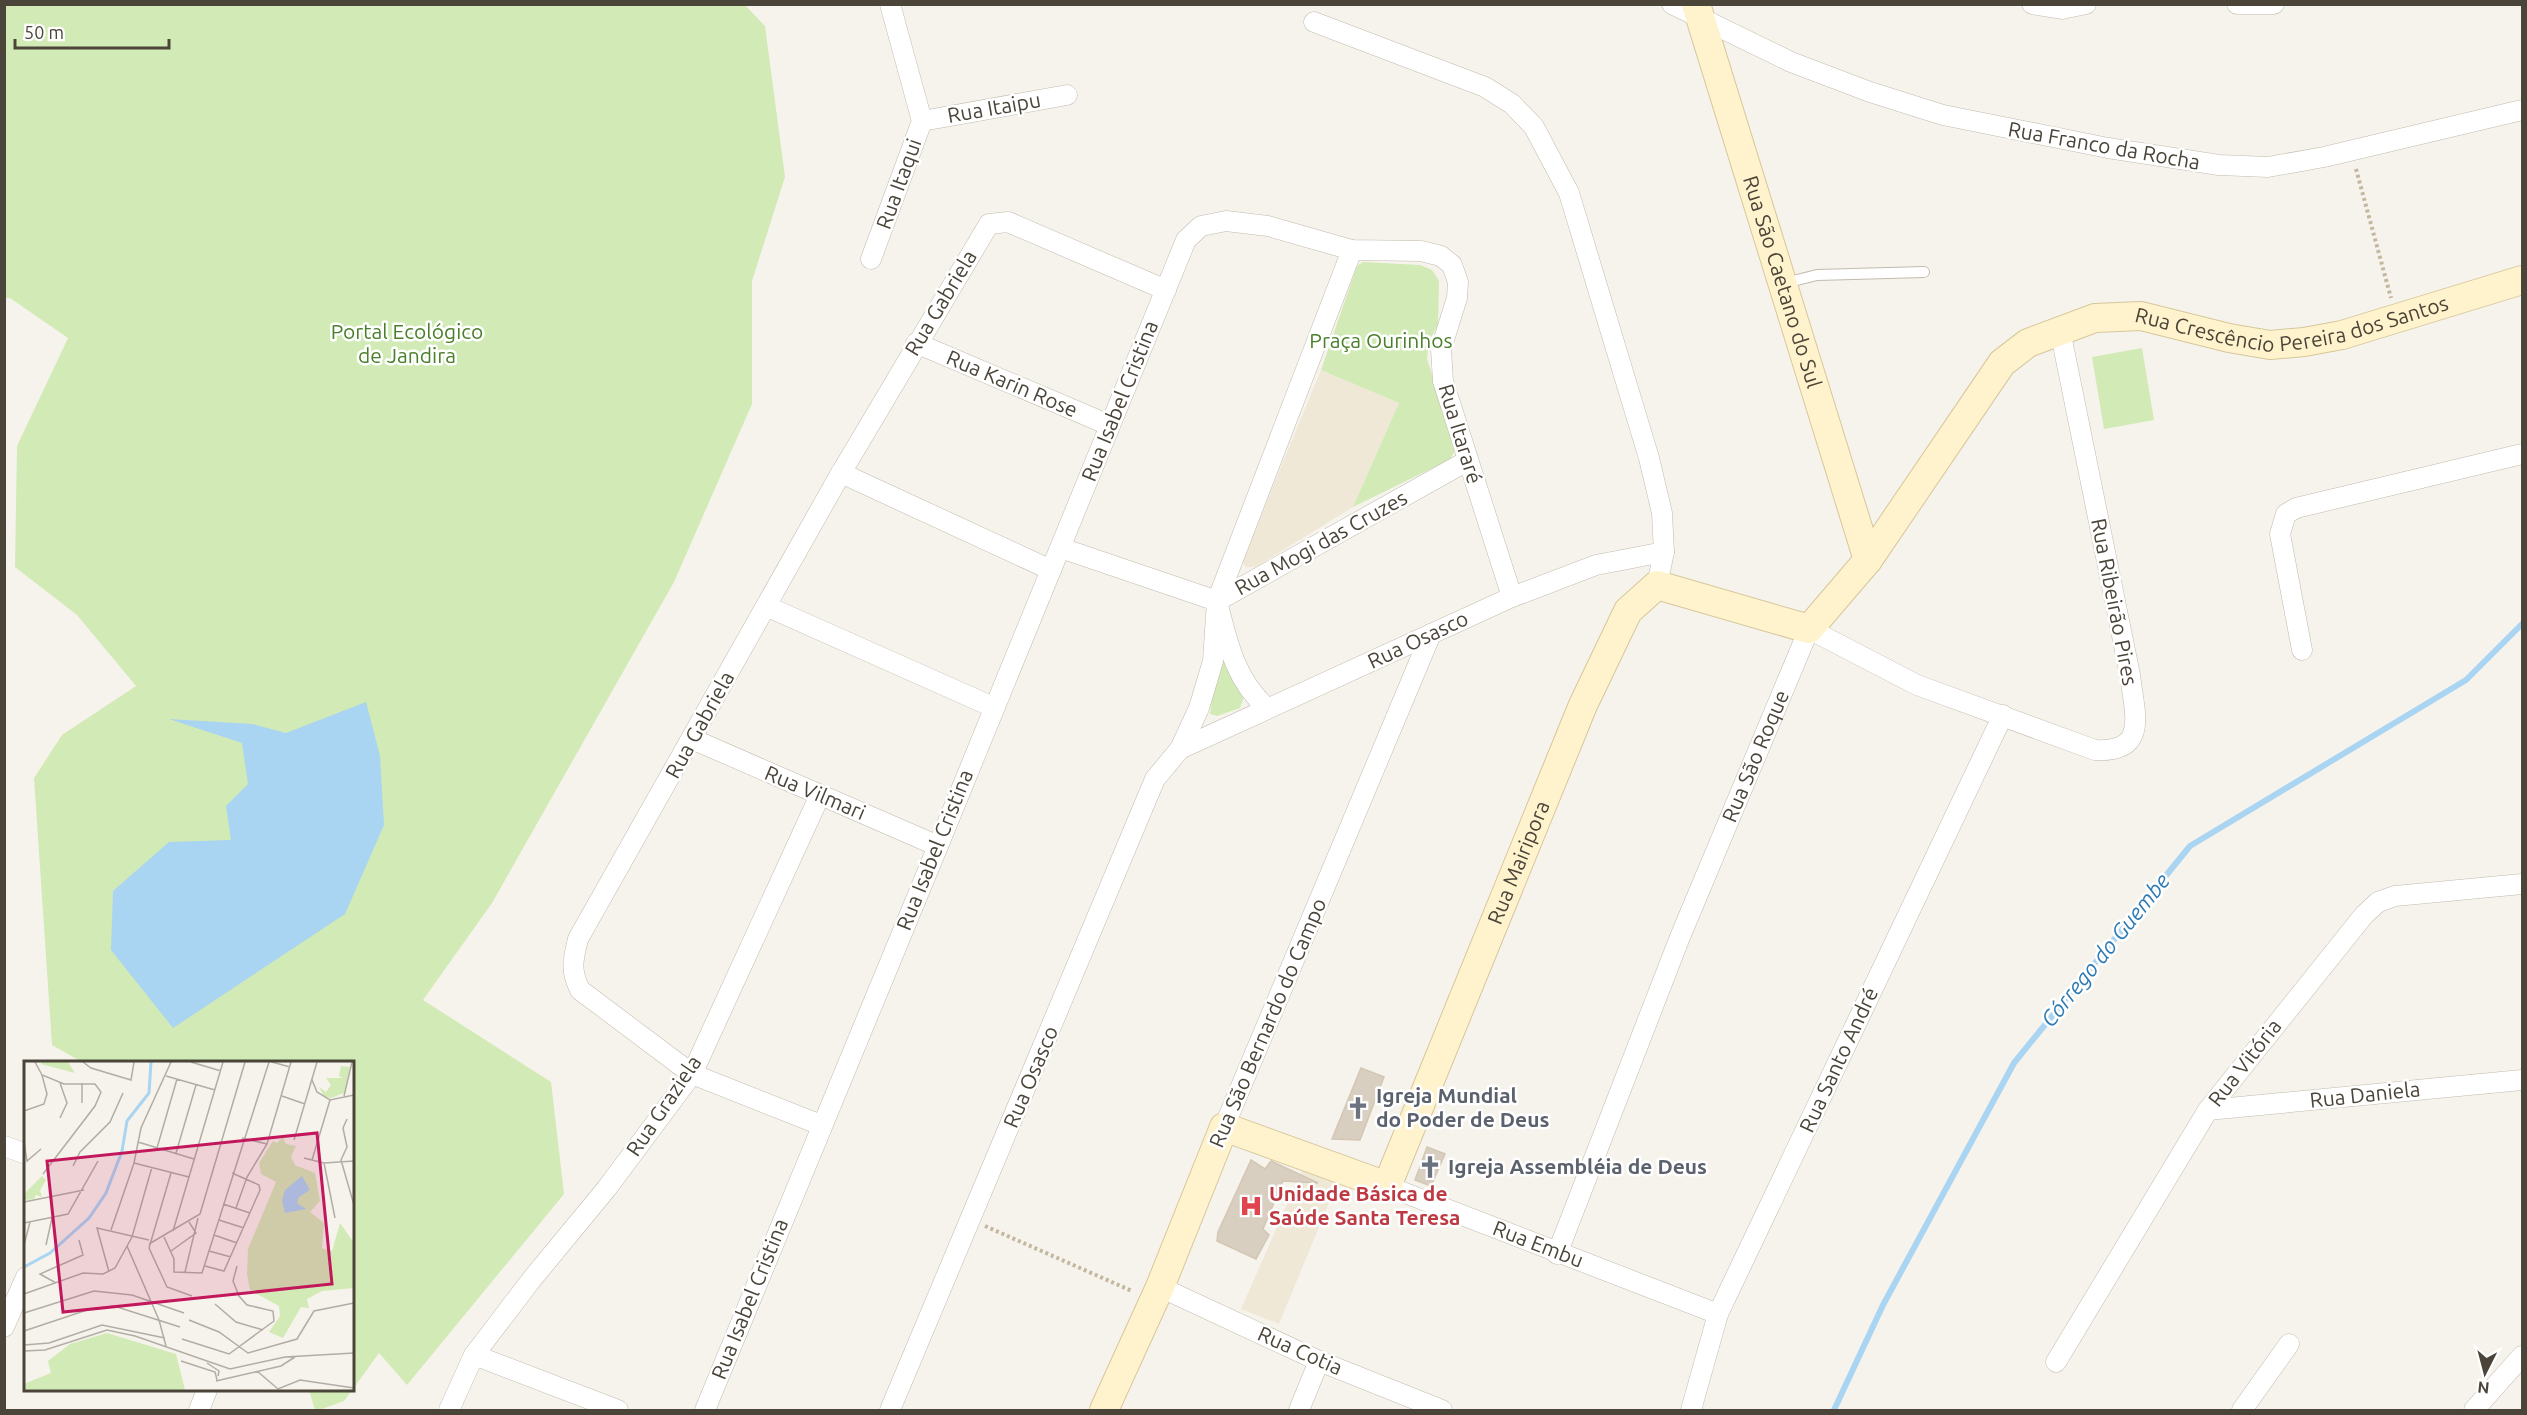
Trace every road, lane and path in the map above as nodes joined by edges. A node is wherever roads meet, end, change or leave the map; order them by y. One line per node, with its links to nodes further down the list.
1 (890, 4): 11 (street, Rua Itaqui)
2 (1672, 4): 7 (street, Rua Franco da Rocha)
3 (2032, 4): 4 (street)
4 (2086, 4)
5 (2237, 4): 6 (street)
6 (2274, 4)
7 (1698, 11): 12 (street, Rua Franco da Rocha); 17 (street, Rua São Caetano do Sul)
8 (1314, 22): 27 (street)
9 (1067, 95): 11 (street, Rua Itaipu)
10 (2523, 110): 12 (street, Rua Franco da Rocha)
11 (922, 121): 14 (street, Rua Itaqui)
12 (2351, 151): 19 (path)
13 (1352, 250): 18 (street, Rua Isabel Cristina); 24 (street, Rua Itararé); 32 (street, Rua Osasco)
14 (871, 259)
15 (1924, 272): 17 (lane)
16 (2523, 280): 19 (street, Rua Crescêncio Pereira dos Santos)
17 (1781, 284): 28 (street, Rua São Caetano do Sul)
18 (1166, 290): 21 (street, Rua Gabriela); 22 (street, Rua Isabel Cristina)
19 (2397, 318): 20 (street, Rua Crescêncio Pereira dos Santos)
20 (2060, 330): 28 (street, Rua São Roque); 39 (street, Rua Ribeirão Pires)
21 (916, 343): 22 (street, Rua Karin Rose); 25 (street, Rua Gabriela)
22 (1108, 425): 26 (street, Rua Isabel Cristina)
23 (2523, 454): 36 (street)
24 (1467, 461): 31 (street, Rua Itararé); 32 (street, Rua Mogi das Cruzes)
25 (841, 473): 29 (street); 33 (street, Rua Gabriela)
26 (1061, 548): 29 (street, Rua Isabel Cristina); 32 (street)
27 (1664, 552): 30 (street); 31 (street, Rua Osasco)
28 (1868, 560): 34 (street, Rua São Roque)
29 (1051, 570): 37 (street, Rua Isabel Cristina)
30 (1657, 585): 34 (street); 52 (street, Rua Mairipora)
31 (1512, 597): 35 (street, Rua Osasco)
32 (1217, 601): 38 (street, Rua Mogi das Cruzes); 41 (street, Rua Osasco)
33 (766, 606): 37 (street); 40 (street, Rua Gabriela)
34 (1809, 629): 39 (street, Rua Ribeirão Pires); 54 (street, Rua São Roque)
35 (1431, 634): 38 (street, Rua Osasco); 49 (street, Rua São Bernardo do Campo)
36 (2302, 650)
37 (993, 707): 43 (street, Rua Isabel Cristina)
38 (1267, 708): 41 (street, Rua Osasco)
39 (2003, 715): 57 (street, Rua Santo André)
40 (692, 740): 42 (street, Rua Vilmari); 45 (street, Rua Gabriela)
41 (1180, 749): 53 (street, Rua Osasco)
42 (820, 795): 43 (street, Rua Vilmari); 45 (street, Rua Graziela)
43 (938, 846): 48 (street, Rua Isabel Cristina)
44 (2523, 884): 47 (street, Rua Vitória)
45 (692, 1074): 48 (street, Rua Gabriela); 60 (street, Rua Graziela)
46 (2523, 1080): 47 (street, Rua Daniela)
47 (2208, 1110): 63 (street, Rua Vitória)
48 (821, 1125): 68 (street, Rua Isabel Cristina)
49 (1224, 1127): 52 (street, Rua Embu); 56 (street, Rua São Bernardo do Campo)
50 (4, 1146): 51 (street)
51 (24, 1153)
52 (1387, 1186): 54 (street, Rua Embu)
53 (971, 1220): 56 (path); 69 (street, Rua Osasco)
54 (1557, 1254): 57 (street, Rua Embu)
55 (24, 1282): 58 (street)
56 (1156, 1293): 62 (street, Rua Cotia); 70 (street, Rua São Bernardo do Campo)
57 (1718, 1314): 73 (street, Rua Santo André)
58 (4, 1327)
59 (2289, 1344): 74 (street)
60 (474, 1355): 66 (street, Rua Graziela); 67 (street)
61 (2523, 1356): 75 (street)
62 (1319, 1361): 71 (street); 72 (street, Rua Cotia)
63 (2056, 1362)
64 (206, 1391): 65 (street)
65 (199, 1410)
66 (449, 1410)
67 (618, 1410)
68 (705, 1410)
69 (890, 1410)
70 (1104, 1410)
71 (1299, 1410)
72 (1442, 1410)
73 (1691, 1410)
74 (2242, 1410)
75 (2474, 1410)

